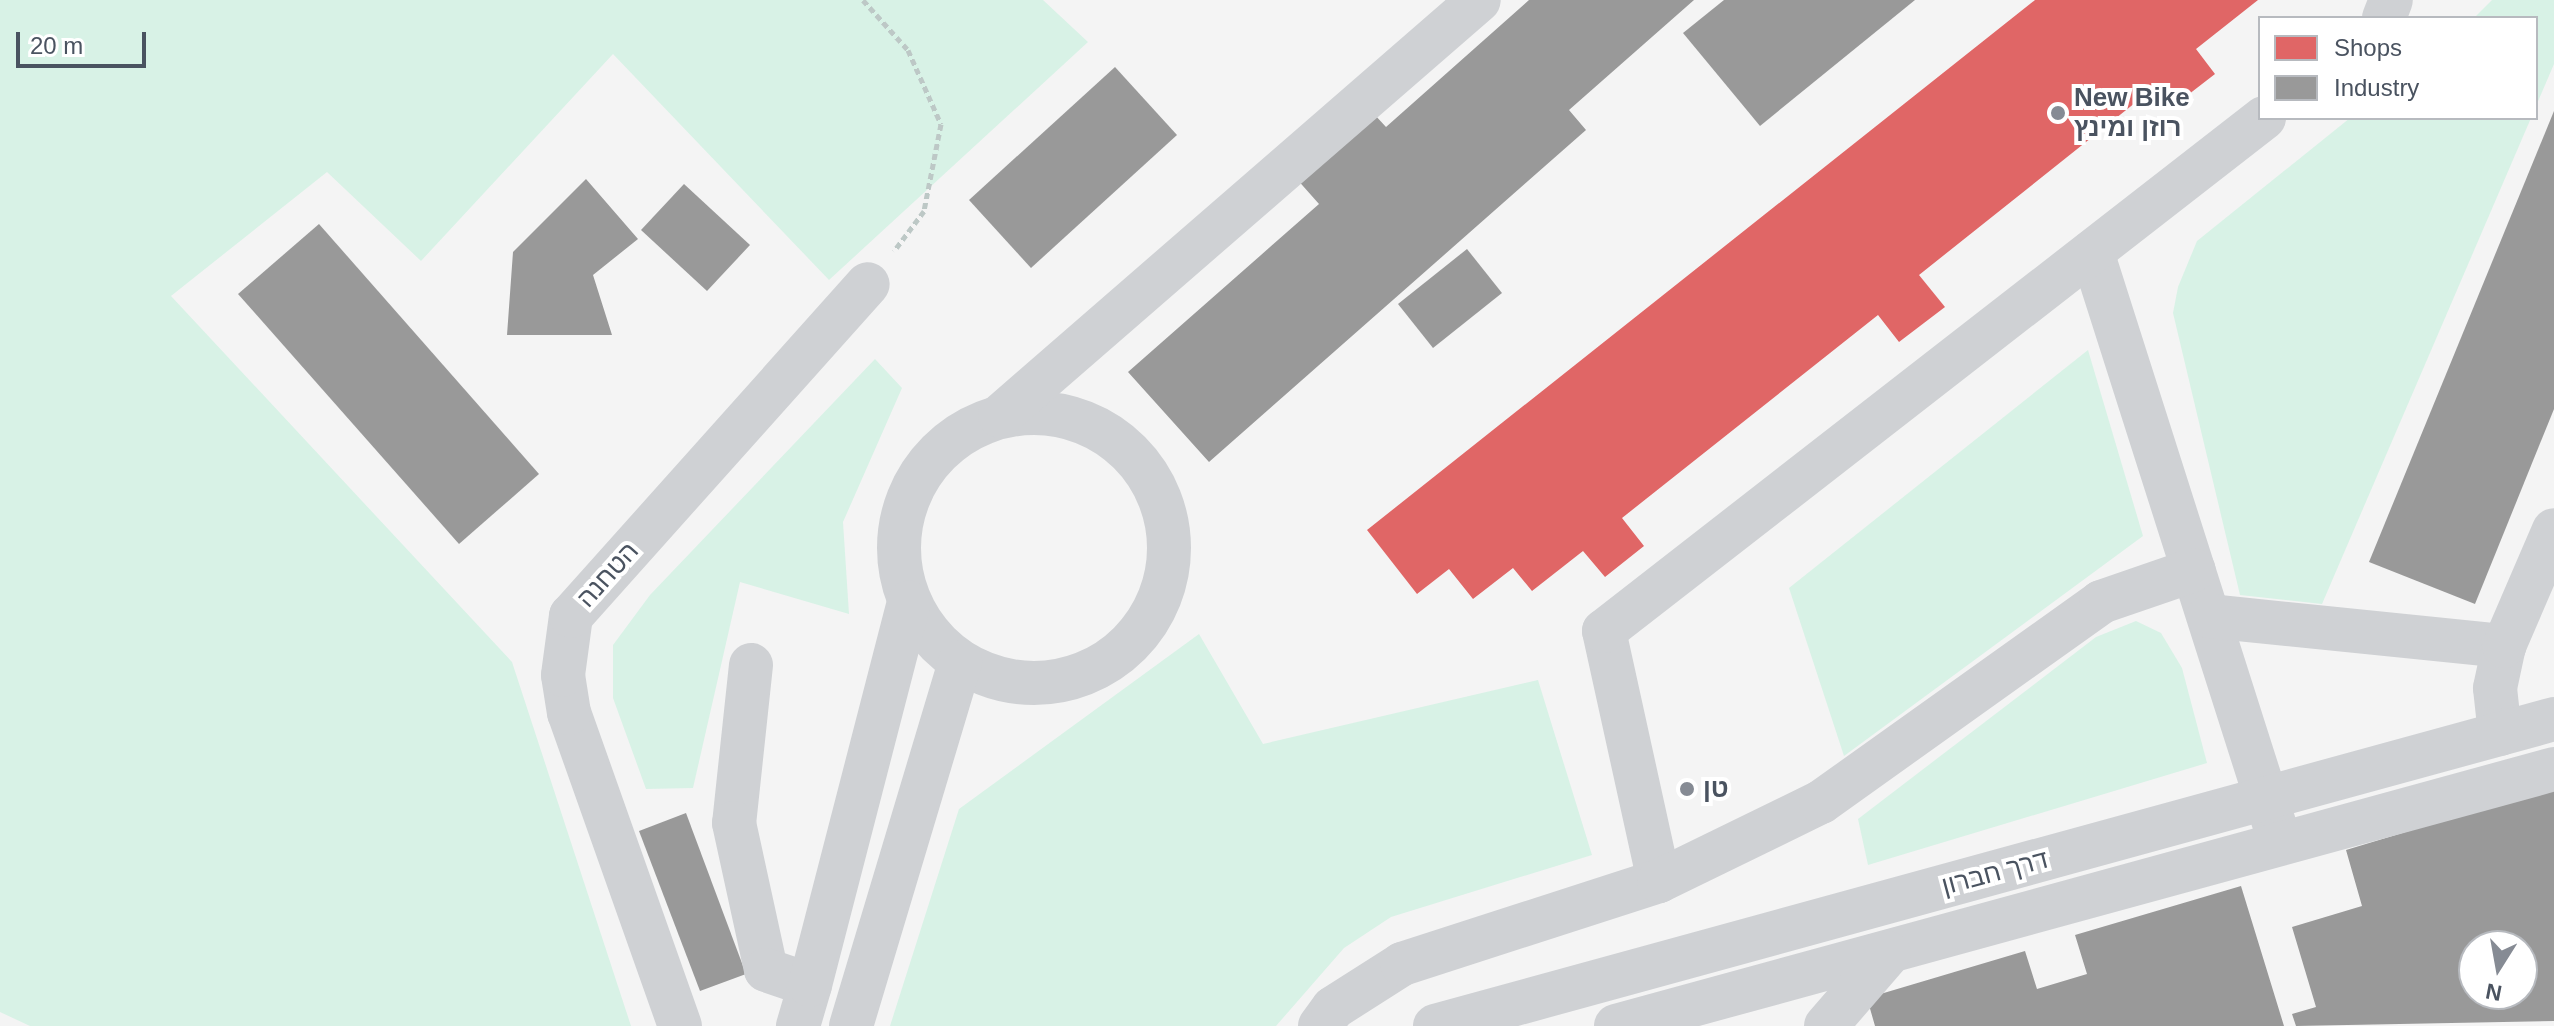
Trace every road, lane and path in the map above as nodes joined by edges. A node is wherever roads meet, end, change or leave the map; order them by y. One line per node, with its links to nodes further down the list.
1 (863, 0): 5 (path)
2 (1479, 0): 6 (street)
3 (2261, 120): 4 (street)
4 (2092, 252): 8 (street); 19 (street)
5 (868, 284): 22 (street, הטחנה)
6 (1000, 416): 9 (street); 12 (street)
7 (2554, 530): 11 (street)
8 (2194, 570): 10 (street); 19 (street)
9 (909, 603): 12 (street); 21 (street)
10 (2209, 616): 11 (street); 17 (street)
11 (2504, 646): 15 (street)
12 (960, 662): 23 (street)
13 (751, 665): 21 (street)
14 (2554, 719): 15 (street, דרך חברון)
15 (2500, 734): 17 (street, דרך חברון)
16 (2554, 769): 18 (street, דרך חברון)
17 (2266, 798): 18 (street); 25 (street, דרך חברון)
18 (2281, 844): 20 (street, דרך חברון)
19 (1659, 881): 24 (street)
20 (1892, 950): 26 (street, דרך חברון); 27 (street)
21 (804, 1006)
22 (680, 1026)
23 (851, 1026)
24 (1320, 1026)
25 (1435, 1026)
26 (1616, 1026)
27 (1826, 1026)

